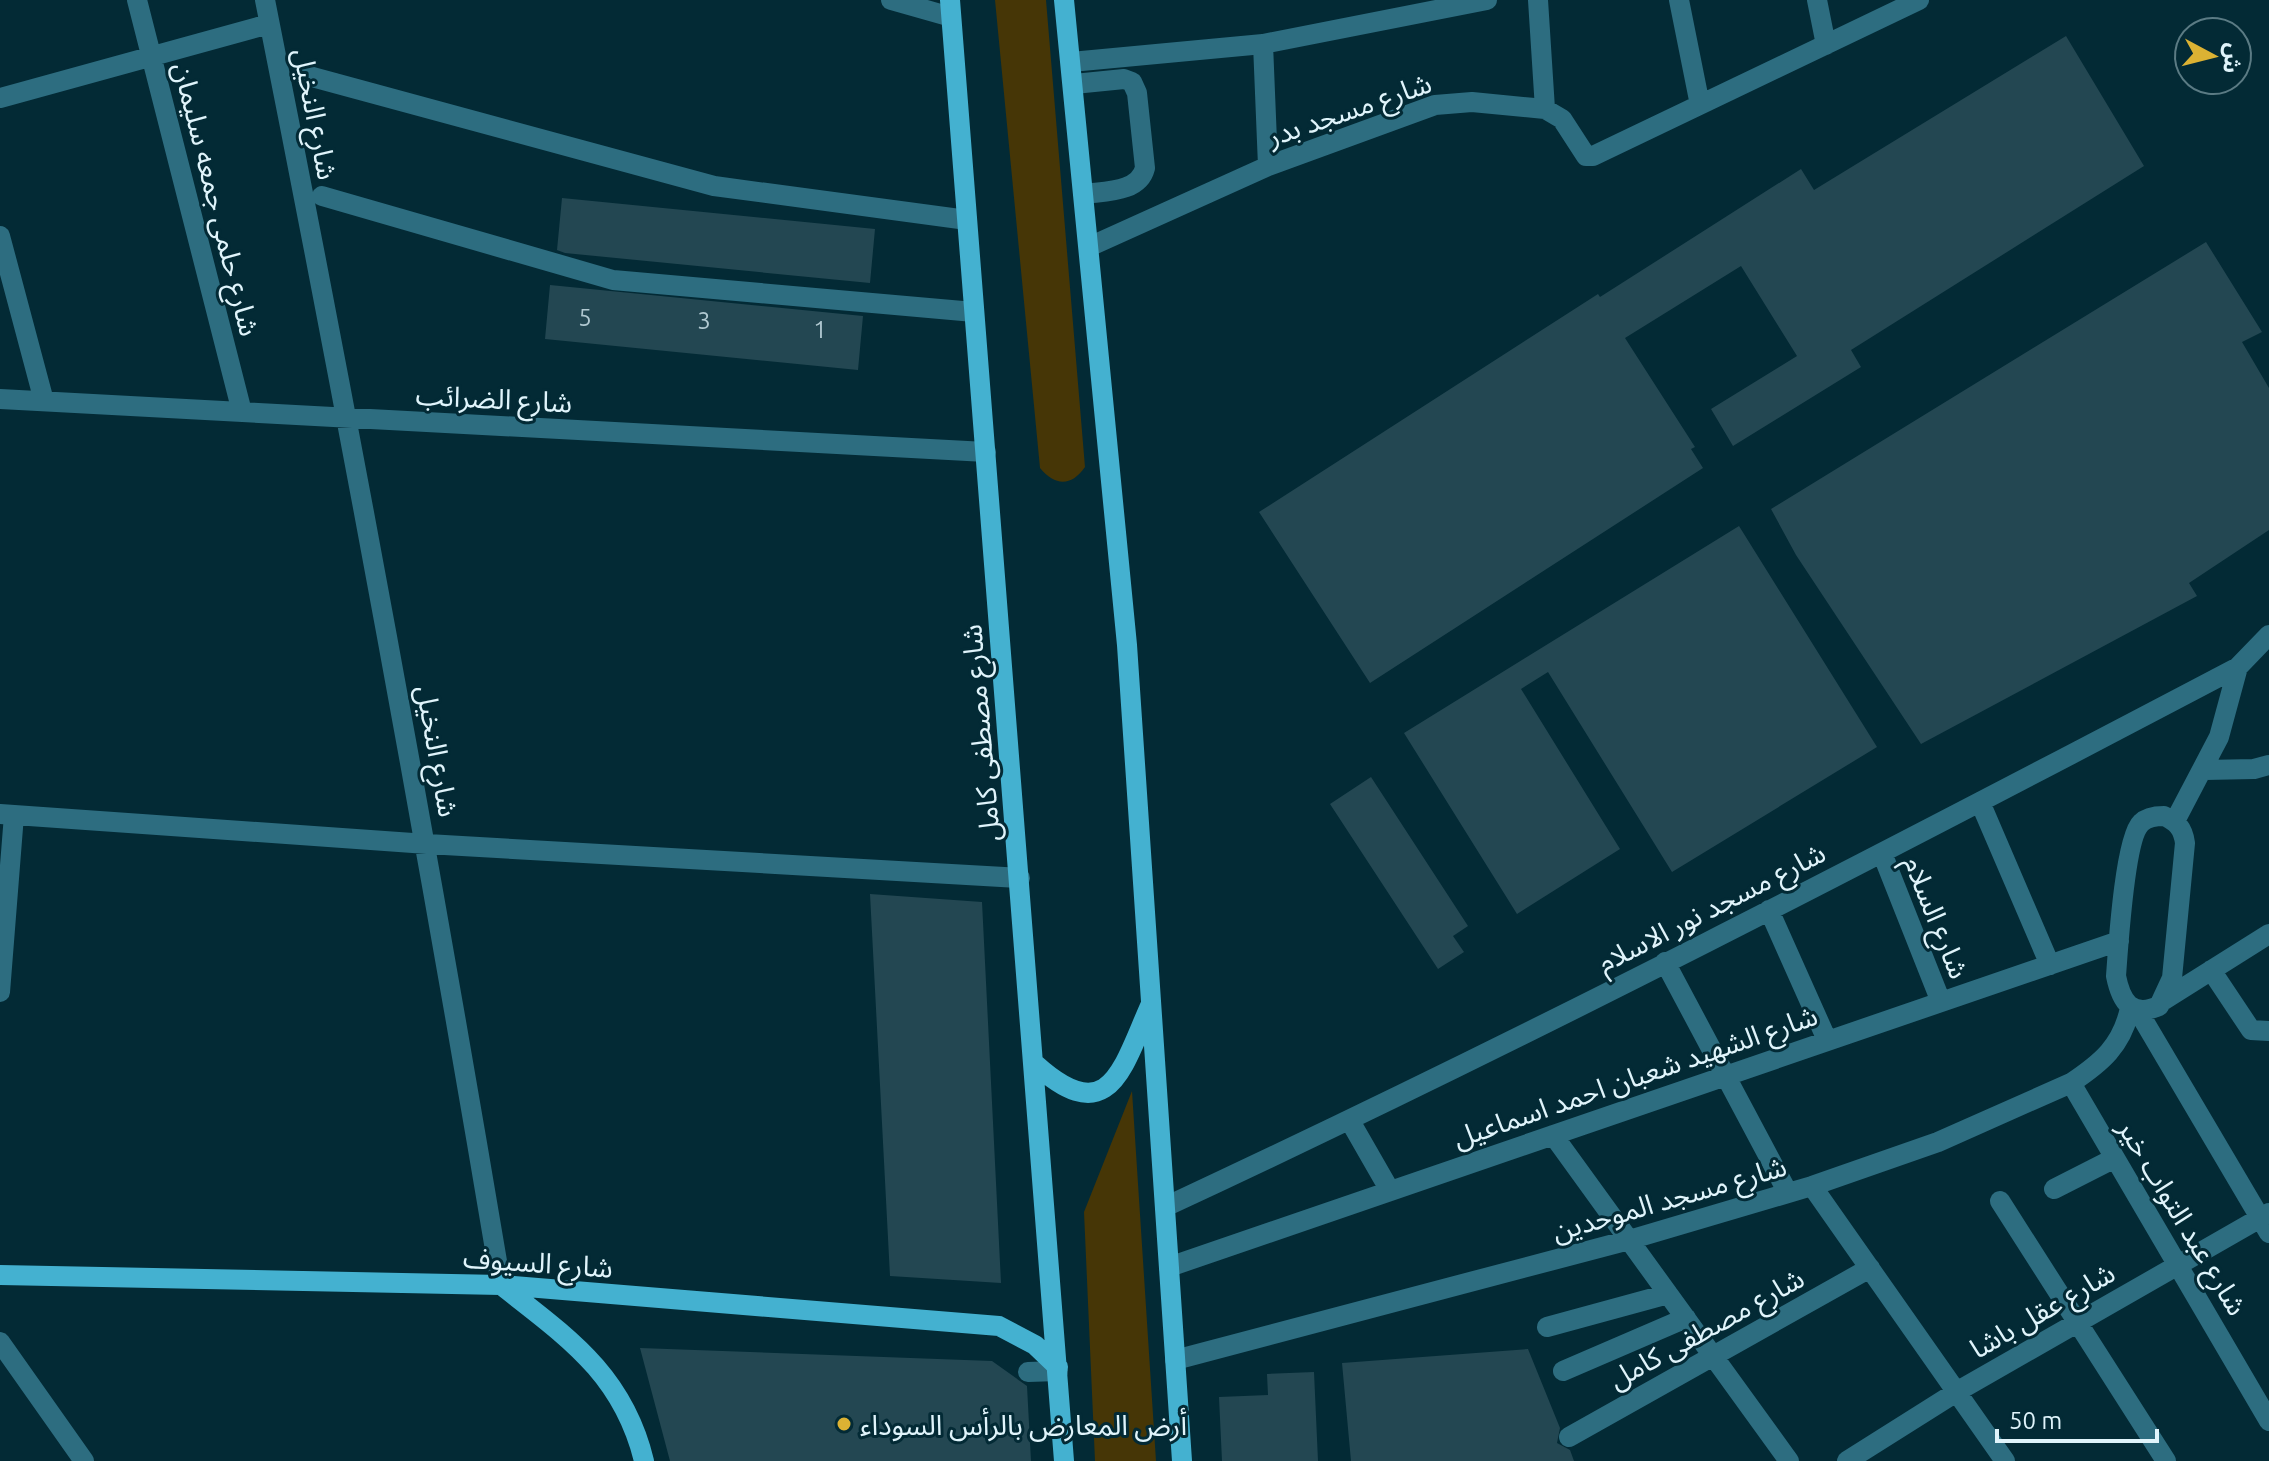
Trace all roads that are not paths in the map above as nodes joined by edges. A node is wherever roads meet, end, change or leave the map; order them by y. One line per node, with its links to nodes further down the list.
1 (137, 0): 14 (street, شارع حلمى جمعه سليمان)
2 (265, 0): 11 (street, شارع النخيل)
3 (891, 0): 10 (street)
4 (1064, 0): 15 (main road)
5 (1487, 0): 12 (street)
6 (1538, 0): 20 (street)
7 (1679, 0): 19 (street)
8 (1817, 0): 13 (street)
9 (1919, 0): 13 (street)
10 (951, 8): 24 (main road, شارع مصطفى كامل)
11 (269, 24): 14 (street); 31 (street, شارع النخيل)
12 (1263, 44): 15 (street); 21 (street)
13 (1826, 45): 19 (street)
14 (152, 56): 18 (street); 30 (street, شارع حلمى جمعه سليمان)
15 (1071, 62): 17 (main road)
16 (305, 75): 24 (street)
17 (1074, 84): 22 (main road); 22 (street)
18 (0, 98)
19 (1700, 105): 20 (street)
20 (1545, 109): 21 (street, شارع مسجد بدر)
21 (1268, 166): 26 (street, شارع مسجد بدر)
22 (1085, 194): 26 (main road)
23 (322, 196): 27 (street)
24 (967, 220): 27 (main road, شارع مصطفى كامل)
25 (0, 236): 29 (street)
26 (1091, 246): 52 (main road)
27 (974, 312): 32 (main road, شارع مصطفى كامل)
28 (0, 399): 29 (street, شارع الضرائب)
29 (44, 401): 30 (street, شارع الضرائب)
30 (242, 412): 31 (street, شارع الضرائب)
31 (348, 418): 32 (street, شارع الضرائب); 40 (street, شارع النخيل)
32 (986, 452): 42 (main road, شارع مصطفى كامل)
33 (2269, 635): 34 (street, شارع مسجد نور الاسلام)
34 (2238, 667): 36 (street); 37 (street, شارع مسجد نور الاسلام)
35 (2269, 765): 36 (street)
36 (2205, 770): 39 (street)
37 (1980, 802): 41 (street, شارع مسجد نور الاسلام); 47 (street)
38 (7, 815): 40 (street); 49 (street)
39 (2175, 821): 45 (street); 50 (street)
40 (427, 844): 42 (street); 74 (street, شارع النخيل)
41 (1882, 853): 43 (street, شارع مسجد نور الاسلام); 51 (street, شارع السلام)
42 (1020, 878): 56 (main road, شارع مصطفى كامل)
43 (1769, 910): 46 (street, شارع مسجد نور الاسلام); 55 (street)
44 (2269, 934): 48 (street)
45 (2119, 941): 47 (street, شارع الشهيد شعبان احمد اسماعيل); 53 (street)
46 (1665, 962): 57 (street); 59 (street, شارع مسجد نور الاسلام)
47 (2050, 965): 51 (street, شارع الشهيد شعبان احمد اسماعيل)
48 (2211, 970): 50 (street); 54 (street)
49 (0, 992)
50 (2164, 1000): 53 (street)
51 (1941, 1002): 55 (street, شارع الشهيد شعبان احمد اسماعيل)
52 (1151, 1003): 56 (main road); 67 (main road)
53 (2134, 1010): 58 (street, شارع مسجد الموحدين); 68 (street)
54 (2269, 1031)
55 (1827, 1040): 57 (street, شارع الشهيد شعبان احمد اسماعيل)
56 (1035, 1064): 82 (main road, شارع مصطفى كامل)
57 (1725, 1075): 60 (street, شارع الشهيد شعبان احمد اسماعيل); 65 (street)
58 (2071, 1083): 61 (street, شارع عبد التواب خير); 62 (street, شارع مسجد الموحدين)
59 (1350, 1121): 63 (street); 67 (street, شارع مسجد نور الاسلام)
60 (1553, 1135): 63 (street, شارع الشهيد شعبان احمد اسماعيل); 69 (street)
61 (2115, 1158): 64 (street); 70 (street, شارع عبد التواب خير)
62 (1812, 1186): 65 (street, شارع مسجد الموحدين); 72 (street)
63 (1389, 1189): 71 (street, شارع الشهيد شعبان احمد اسماعيل)
64 (2054, 1189)
65 (1788, 1193): 69 (street, شارع مسجد الموحدين)
66 (2000, 1201): 77 (street)
67 (1165, 1207): 71 (main road)
68 (2266, 1222): 70 (street, شارع عقل باشا)
69 (1629, 1240): 75 (street); 81 (street, شارع مسجد الموحدين)
70 (2180, 1264): 77 (street, شارع عقل باشا); 86 (street, شارع عبد التواب خير)
71 (1169, 1267): 81 (main road)
72 (1870, 1268): 80 (street, شارع مصطفى كامل); 85 (street)
73 (0, 1275): 74 (main road, شارع السيوف)
74 (501, 1285): 82 (main road, شارع السيوف); 89 (main road)
75 (1668, 1294): 76 (street); 78 (street)
76 (1686, 1318): 80 (street); 83 (street)
77 (2079, 1321): 85 (street, شارع عقل باشا); 95 (street)
78 (1547, 1327)
79 (0, 1342): 88 (street)
80 (1713, 1356): 87 (street, شارع مصطفى كامل); 92 (street)
81 (1175, 1360): 91 (main road)
82 (1058, 1369): 84 (street); 90 (main road, شارع مصطفى كامل)
83 (1563, 1371)
84 (1028, 1372)
85 (1958, 1391): 93 (street, شارع عقل باشا); 94 (street)
86 (2269, 1421)
87 (1569, 1437)
88 (84, 1461)
89 (644, 1461)
90 (1064, 1461)
91 (1182, 1461)
92 (1789, 1461)
93 (1847, 1461)
94 (2005, 1461)
95 (2166, 1461)

